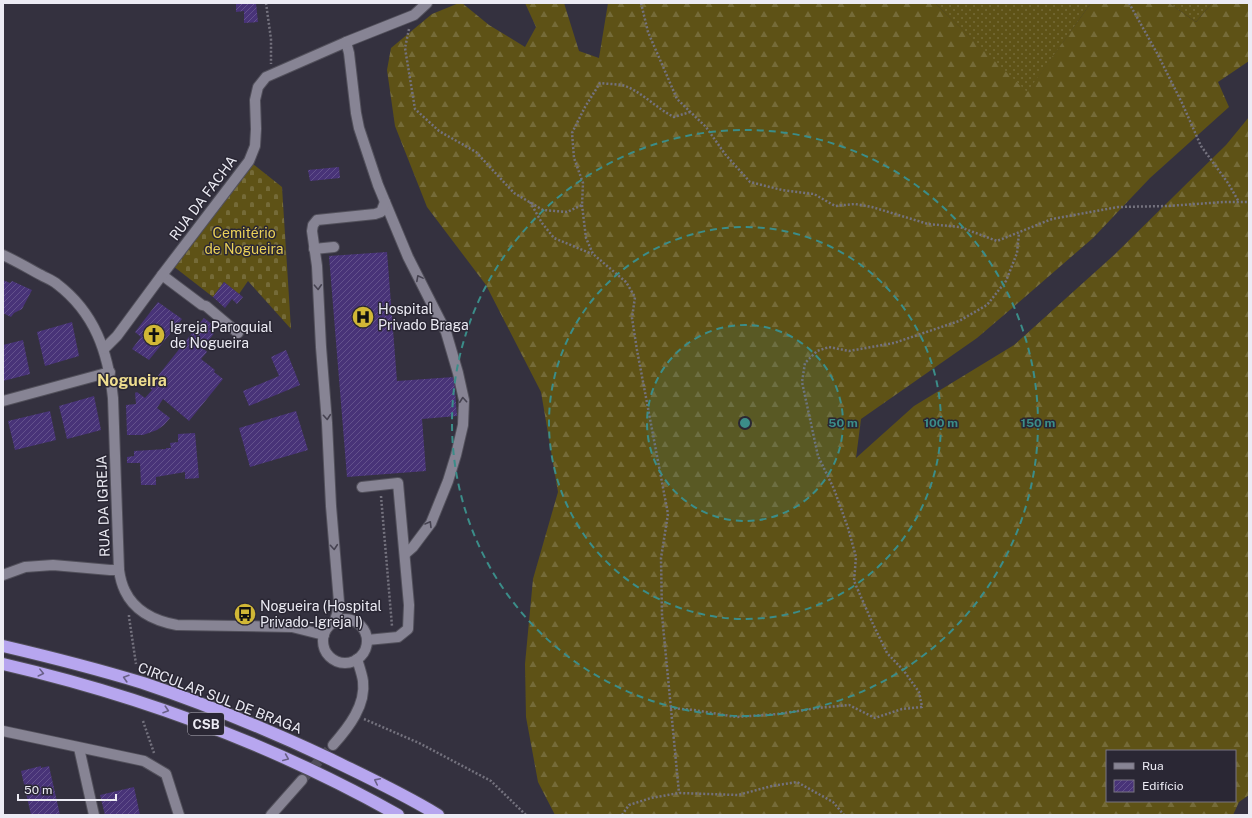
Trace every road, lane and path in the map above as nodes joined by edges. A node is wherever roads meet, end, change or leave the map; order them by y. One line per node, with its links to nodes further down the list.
1 (266, 3): 7 (path)
2 (427, 3): 5 (street, RUA DA FACHA)
3 (641, 3): 8 (path)
4 (1129, 3): 11 (path)
5 (414, 15): 6 (street, RUA DA FACHA); 10 (path)
6 (346, 42): 7 (street, RUA DA FACHA); 9 (street)
7 (270, 75): 19 (street, RUA DA FACHA)
8 (690, 112): 13 (path); 14 (path)
9 (385, 202): 16 (street); 26 (street, one-way to 9)
10 (530, 202): 13 (path); 17 (path)
11 (1239, 202): 12 (path); 14 (path)
12 (1249, 202)
13 (582, 205): 17 (path)
14 (1019, 233): 38 (path)
15 (334, 247): 16 (street)
16 (314, 249): 30 (street, one-way to 30)
17 (593, 254): 38 (path)
18 (3, 255): 21 (street, RUA DA IGREJA)
19 (162, 275): 20 (street); 21 (street, RUA DA FACHA)
20 (238, 333)
21 (104, 349): 22 (street, RUA DA IGREJA)
22 (110, 372): 23 (street); 27 (street, RUA DA IGREJA)
23 (3, 401)
24 (380, 486): 25 (street); 26 (street); 32 (path)
25 (362, 487)
26 (405, 554): 32 (street)
27 (119, 570): 28 (street); 29 (street, RUA DA IGREJA)
28 (3, 575)
29 (133, 605): 31 (street, RUA DA IGREJA); 37 (path)
30 (334, 622): 31 (street); 33 (street)
31 (324, 635): 35 (street)
32 (392, 638): 33 (street)
33 (367, 640): 35 (street)
34 (3, 646): 51 (highway, CIRCULAR SUL DE BRAGA / CSB, one-way to 34)
35 (357, 659): 39 (street)
36 (3, 664): 50 (highway, CSB, one-way to 50)
37 (136, 664)
38 (670, 708): 46 (path)
39 (355, 715): 42 (street); 52 (path)
40 (143, 721): 44 (path)
41 (3, 731): 43 (street)
42 (334, 745)
43 (79, 748): 44 (street); 47 (street)
44 (158, 769): 48 (street)
45 (302, 780): 49 (street)
46 (678, 793): 53 (path); 54 (path)
47 (94, 815)
48 (178, 815)
49 (271, 815)
50 (398, 815)
51 (438, 815)
52 (526, 815)
53 (622, 815)
54 (844, 815)

